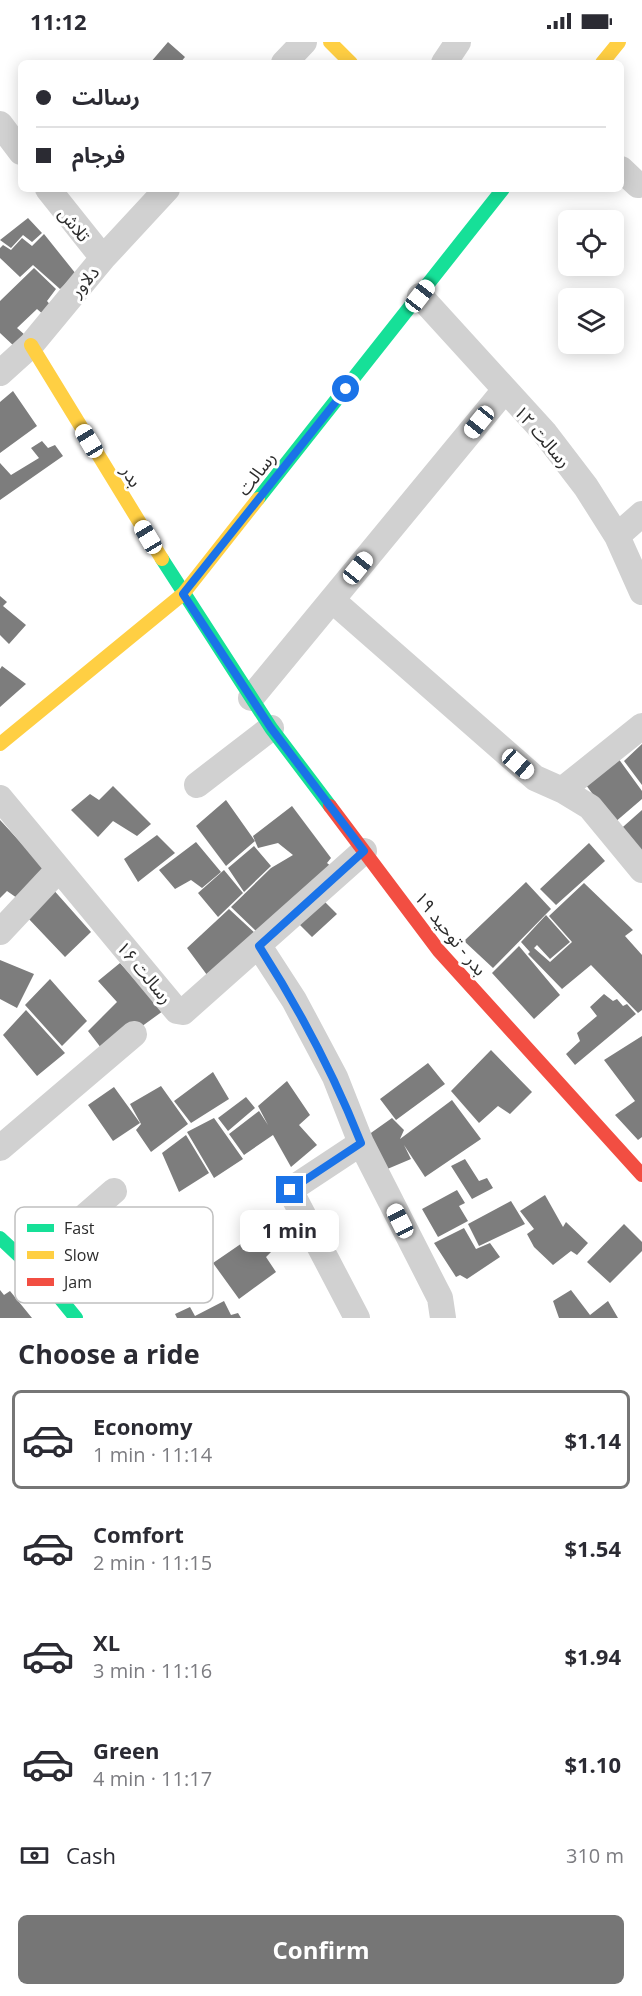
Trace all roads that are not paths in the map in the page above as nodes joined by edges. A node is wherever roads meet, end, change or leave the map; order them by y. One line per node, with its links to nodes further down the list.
1 (304, 42): 5 (street)
2 (330, 42): 6 (street)
3 (458, 42): 7 (street)
4 (619, 42): 8 (street)
5 (287, 60)
6 (348, 60)
7 (446, 60)
8 (604, 60)
9 (0, 124): 10 (street)
10 (18, 148)
11 (50, 192): 14 (street, تلاش)
12 (164, 192): 14 (street, دلاور)
13 (499, 192): 15 (street, رسالت)
14 (103, 258): 16 (street, دلاور)
15 (420, 296): 18 (street, رسالت ۱۲); 22 (street, رسالت)
16 (31, 345): 17 (street, دلاور); 22 (street, بدر)
17 (0, 372)
18 (504, 391): 20 (street, رسالت ۱۲); 23 (street)
19 (642, 514): 20 (street)
20 (617, 536): 21 (street, رسالت ۱۲)
21 (642, 592)
22 (183, 594): 24 (street, بدر); 27 (street, رسالت)
23 (332, 600): 24 (street); 29 (street)
24 (251, 699): 26 (street, بدر - توحید ۱۹)
25 (642, 726): 29 (street)
26 (271, 728): 28 (street); 31 (street, بدر - توحید ۱۹)
27 (0, 744)
28 (197, 785)
29 (562, 790): 33 (street)
30 (0, 798): 32 (street, رسالت ۱۶)
31 (364, 851): 35 (street, رسالت ۱۶); 39 (street, بدر - توحید ۱۹)
32 (59, 869): 34 (street); 35 (street, رسالت ۱۶)
33 (642, 870)
34 (0, 932)
35 (259, 946): 37 (street)
36 (134, 1034): 38 (street)
37 (361, 1143): 46 (street); 47 (street)
38 (0, 1148)
39 (642, 1175)
40 (114, 1191): 41 (street)
41 (96, 1207)
42 (0, 1238): 43 (street)
43 (15, 1252)
44 (64, 1303): 45 (street)
45 (76, 1318)
46 (357, 1318)
47 (443, 1318)

